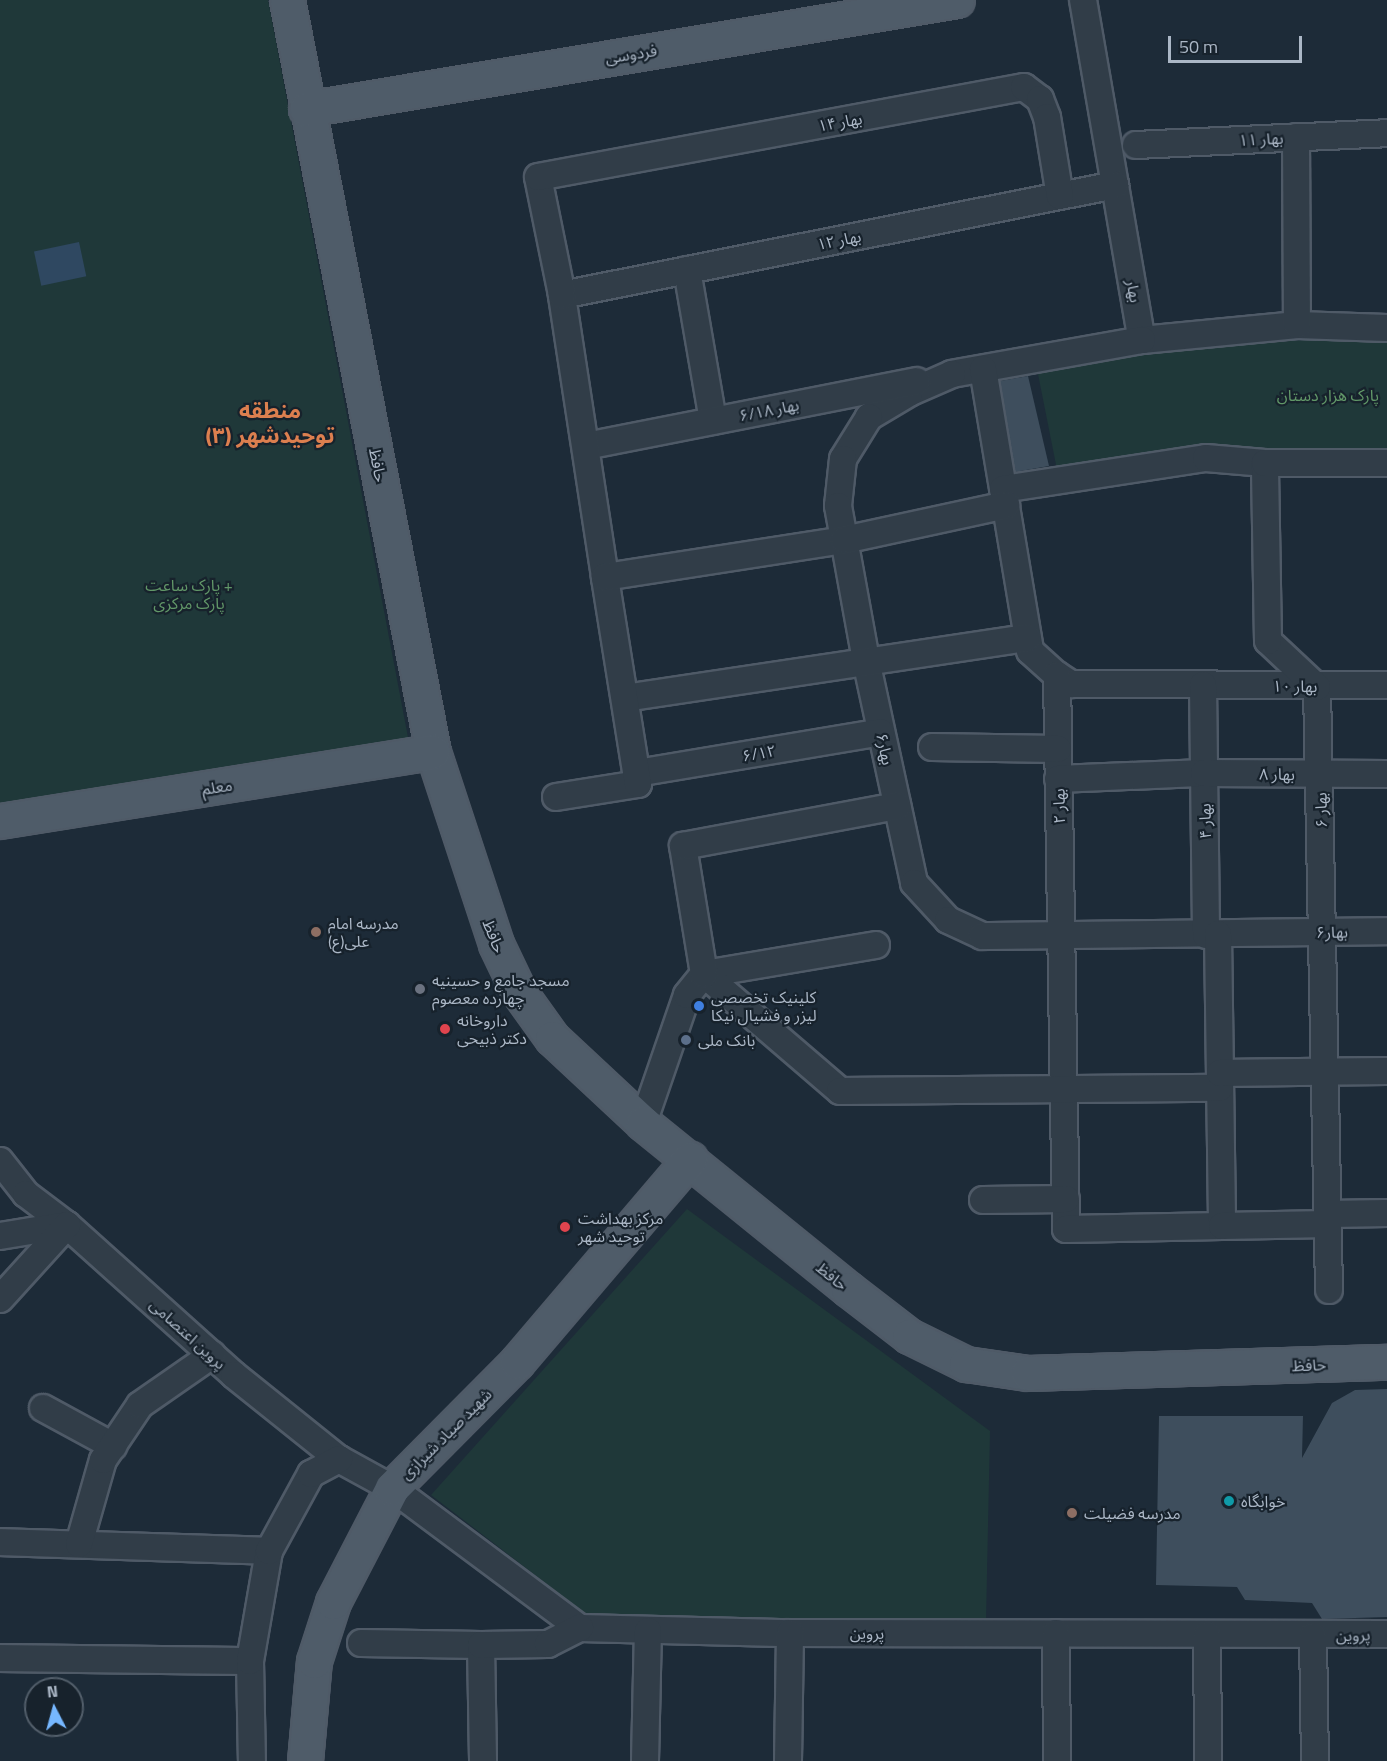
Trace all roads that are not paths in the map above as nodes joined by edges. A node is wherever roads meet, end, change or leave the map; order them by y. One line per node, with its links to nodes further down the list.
1 (287, 0): 4 (main road, حافظ)
2 (957, 0): 4 (main road, فردوسی)
3 (1083, 0): 8 (street, بهار)
4 (306, 109): 34 (main road, حافظ)
5 (1387, 133): 6 (street, بهار ۱۱)
6 (1296, 137): 7 (street, بهار ۱۱); 12 (street)
7 (1136, 145)
8 (1115, 185): 9 (street, بهار ۱۲); 14 (street, بهار)
9 (1060, 196): 10 (street, بهار ۱۲); 11 (street, بهار ۱۴)
10 (687, 270): 11 (street, بهار ۱۲); 17 (street)
11 (562, 294): 18 (street)
12 (1297, 325): 13 (street); 14 (street)
13 (1387, 328)
14 (1142, 340): 15 (street, بهار۶)
15 (983, 369): 16 (street, بهار۶); 21 (street)
16 (952, 374): 17 (street, بهار ۶/۱۸); 22 (street, بهار۶)
17 (713, 421): 18 (street, بهار ۶/۱۸)
18 (586, 446): 23 (street)
19 (1265, 463): 20 (street); 21 (street); 28 (street)
20 (1387, 463)
21 (1005, 497): 22 (street); 24 (street)
22 (844, 540): 23 (street); 25 (street, بهار۶)
23 (605, 577): 30 (street)
24 (1028, 638): 25 (street); 26 (street)
25 (867, 665): 30 (street); 31 (street, بهار۶)
26 (1058, 675): 29 (street, بهار ۱۰); 33 (street, بهار ۲)
27 (1387, 685): 28 (street, بهار ۱۰)
28 (1317, 687): 29 (street, بهار ۱۰); 37 (street, بهار ۶)
29 (1203, 696): 36 (street, بهار ۴)
30 (625, 698): 35 (street)
31 (881, 732): 35 (street, ۶/۱۲); 41 (street, بهار۶)
32 (932, 747): 33 (street)
33 (1058, 749): 39 (street, بهار ۲)
34 (433, 752): 42 (main road, معلم); 53 (main road, حافظ)
35 (637, 773): 40 (street)
36 (1204, 773): 37 (street, بهار ۸); 39 (street, بهار ۸); 45 (street, بهار ۴)
37 (1320, 774): 38 (street, بهار ۸); 44 (street, بهار ۶)
38 (1387, 774)
39 (1058, 779): 46 (street, بهار ۲)
40 (556, 797)
41 (897, 806): 46 (street, بهار۶); 48 (street)
42 (0, 821)
43 (1387, 931): 44 (street, بهار۶)
44 (1324, 933): 45 (street, بهار۶); 49 (street, بهار ۶)
45 (1212, 934): 46 (street, بهار۶); 51 (street, بهار ۴)
46 (1060, 937): 52 (street, بهار ۲)
47 (876, 945): 48 (street)
48 (704, 974): 52 (street); 53 (street)
49 (1326, 1071): 50 (street); 51 (street); 59 (street, بهار ۶)
50 (1387, 1071)
51 (1220, 1081): 52 (street); 61 (street, بهار ۴)
52 (1064, 1090): 56 (street, بهار ۲)
53 (643, 1123): 54 (main road, حافظ)
54 (690, 1159): 66 (main road, حافظ); 70 (main road, شهید صیاد شیرازی)
55 (0, 1161): 60 (street, پروین اعتصامی)
56 (1066, 1199): 57 (street); 61 (street, بهار ۲)
57 (983, 1200)
58 (1387, 1213): 59 (street)
59 (1328, 1219): 61 (street); 63 (street, بهار ۶)
60 (67, 1225): 62 (street); 64 (street); 65 (street, پروین اعتصامی)
61 (1222, 1226)
62 (0, 1236)
63 (1329, 1290)
64 (0, 1299)
65 (212, 1355): 68 (street); 69 (street, پروین اعتصامی)
66 (1387, 1362)
67 (43, 1408): 68 (street)
68 (112, 1446): 72 (street)
69 (339, 1459): 70 (street, پروین اعتصامی); 73 (street)
70 (392, 1488): 74 (street); 86 (main road, شهید صیاد شیرازی)
71 (0, 1542): 72 (street)
72 (79, 1544): 73 (street)
73 (269, 1551): 84 (street)
74 (580, 1628): 75 (street, پروین); 82 (street)
75 (648, 1631): 76 (street, پروین); 88 (street)
76 (790, 1633): 77 (street, پروین); 89 (street)
77 (1056, 1633): 79 (street, پروین); 90 (street)
78 (1387, 1634): 80 (street, پروین)
79 (1207, 1635): 80 (street, پروین); 91 (street)
80 (1313, 1636): 92 (street)
81 (361, 1643): 82 (street)
82 (481, 1645): 87 (street)
83 (0, 1658): 84 (street)
84 (250, 1661): 85 (street)
85 (252, 1761)
86 (305, 1761)
87 (483, 1761)
88 (645, 1761)
89 (788, 1761)
90 (1057, 1761)
91 (1208, 1761)
92 (1315, 1761)

